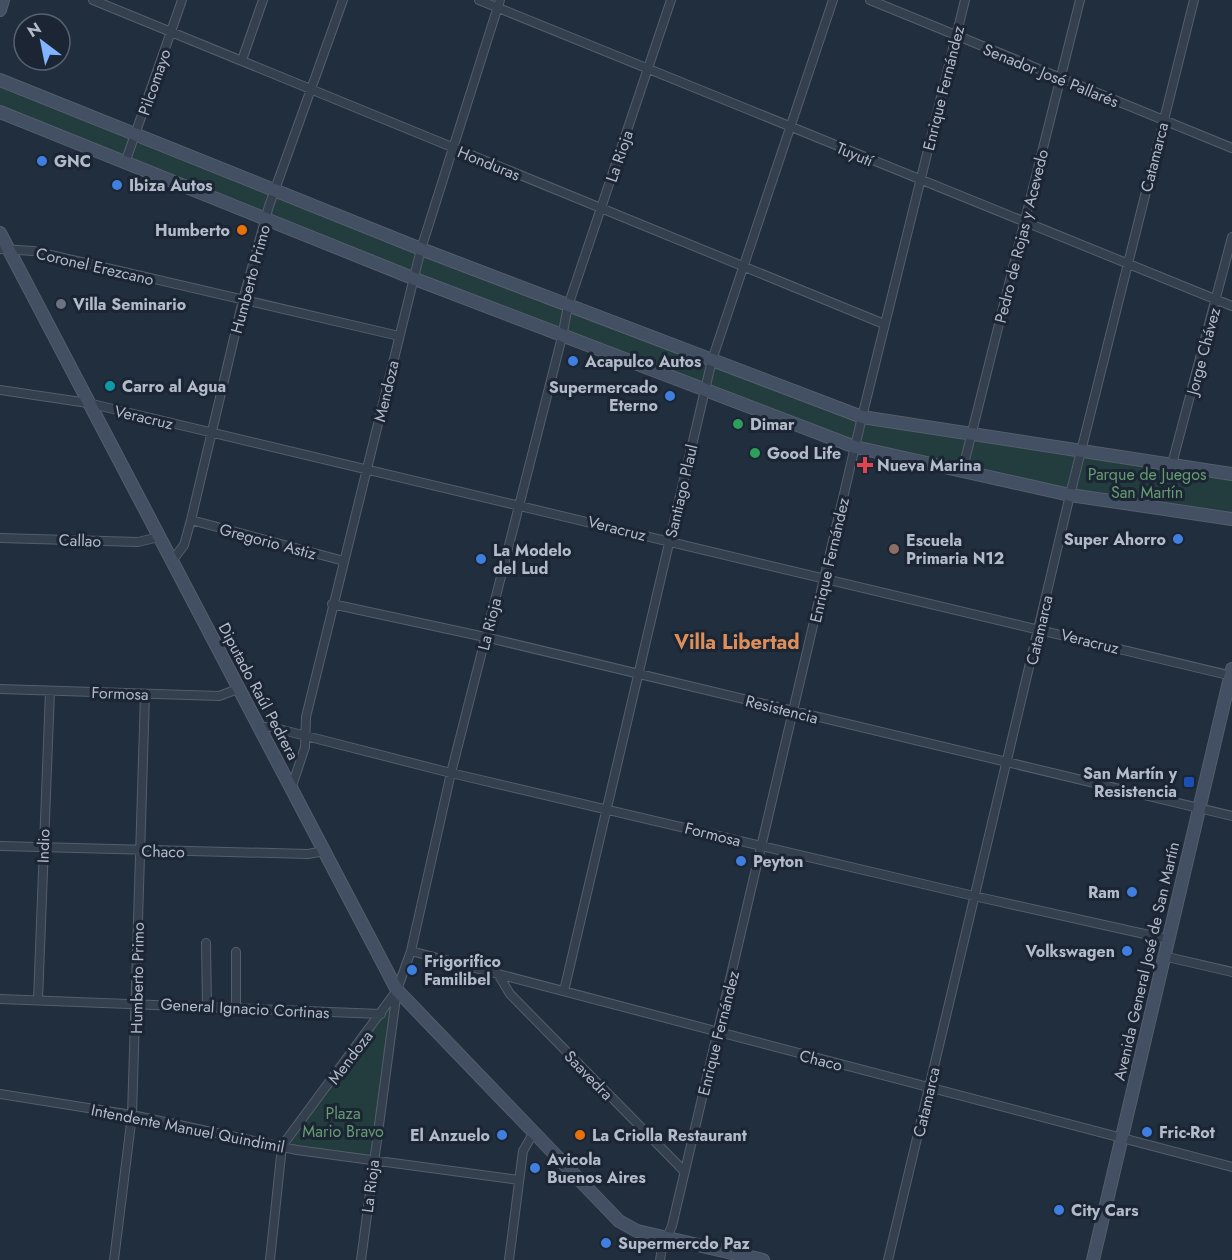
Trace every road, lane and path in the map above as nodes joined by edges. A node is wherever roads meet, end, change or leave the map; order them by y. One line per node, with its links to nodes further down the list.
1 (3, 0): 14 (main road)
2 (93, 0): 15 (street, Honduras)
3 (182, 0): 15 (street, Pilcomayo)
4 (263, 0): 17 (street)
5 (343, 0): 21 (street, Humberto Primo)
6 (479, 0): 13 (street, Tuyutí)
7 (671, 0): 18 (street, La Rioja)
8 (833, 0): 24 (street, Santiago Plaul)
9 (870, 0): 16 (street, Senador José Pallarés)
10 (965, 0): 16 (street, Enrique Fernández)
11 (1080, 0): 20 (street, Pedro de Rojas y Acevedo)
12 (1194, 0): 23 (street, Catamarca)
13 (499, 4): 18 (street, Tuyutí); 26 (street, Mendoza)
14 (0, 10)
15 (172, 31): 17 (street, Honduras); 25 (street, Pilcomayo)
16 (957, 36): 20 (street, Senador José Pallarés); 29 (street, Enrique Fernández)
17 (242, 60): 21 (street, Honduras)
18 (647, 70): 24 (street, Tuyutí); 31 (street, La Rioja)
19 (0, 80): 25 (main road)
20 (1060, 80): 23 (street, Senador José Pallarés); 33 (street, Pedro de Rojas y Acevedo)
21 (312, 91): 26 (street, Honduras); 30 (street, Humberto Primo)
22 (0, 112): 28 (main road)
23 (1164, 119): 27 (street, Senador José Pallarés); 38 (street, Catamarca)
24 (790, 127): 29 (street, Tuyutí); 39 (street, Santiago Plaul)
25 (135, 135): 28 (street, Pilcomayo); 30 (main road)
26 (453, 148): 31 (street, Honduras); 37 (street, Mendoza)
27 (1232, 148)
28 (125, 163): 32 (main road)
29 (920, 181): 33 (street, Tuyutí); 45 (street, Enrique Fernández)
30 (276, 190): 32 (street, Humberto Primo); 37 (main road)
31 (600, 209): 39 (street, Honduras); 43 (street, La Rioja)
32 (265, 220): 40 (main road); 41 (street, Humberto Primo)
33 (1024, 223): 38 (street, Tuyutí); 54 (street, Pedro de Rojas y Acevedo)
34 (0, 233): 36 (main road, Diputado Raúl Pedrera)
35 (1232, 237): 42 (street, Jorge Chávez)
36 (4, 249): 41 (street, Coronel Erezcano); 51 (main road, Diputado Raúl Pedrera)
37 (421, 249): 40 (street, Mendoza); 43 (main road)
38 (1128, 264): 42 (street, Tuyutí); 56 (street, Catamarca)
39 (744, 266): 45 (street, Honduras); 48 (street, Santiago Plaul)
40 (415, 279): 46 (street, Mendoza); 47 (main road)
41 (243, 300): 46 (street, Coronel Erezcano); 53 (street, Humberto Primo)
42 (1216, 300): 44 (street, Tuyutí); 57 (street, Jorge Chávez)
43 (568, 306): 47 (street, La Rioja); 48 (main road)
44 (1232, 306)
45 (884, 324): 52 (street, Enrique Fernández)
46 (399, 336): 58 (street, Mendoza)
47 (562, 337): 50 (main road); 62 (street, La Rioja)
48 (712, 360): 50 (street, Santiago Plaul); 52 (main road)
49 (0, 390): 51 (street, Veracruz)
50 (705, 390): 55 (main road); 67 (street, Santiago Plaul)
51 (88, 403): 53 (street, Veracruz); 66 (main road, Diputado Raúl Pedrera)
52 (862, 417): 54 (main road); 55 (street, Enrique Fernández)
53 (214, 433): 58 (street, Veracruz); 64 (street, Humberto Primo)
54 (971, 434): 56 (main road); 59 (street, Pedro de Rojas y Acevedo)
55 (855, 447): 59 (main road); 70 (street, Enrique Fernández)
56 (1081, 451): 57 (main road); 61 (street, Catamarca)
57 (1172, 464): 60 (main road)
58 (368, 468): 62 (street, Veracruz); 69 (street, Mendoza)
59 (962, 472): 61 (main road)
60 (1232, 474)
61 (1070, 495): 63 (main road); 72 (street, Catamarca)
62 (520, 504): 67 (street, Veracruz); 73 (street, La Rioja)
63 (1232, 519)
64 (191, 520): 68 (street, Humberto Primo); 69 (street, Gregorio Astiz)
65 (0, 537): 66 (street, Callao)
66 (159, 537): 68 (main road, Diputado Raúl Pedrera)
67 (670, 540): 70 (street, Veracruz); 74 (street, Santiago Plaul)
68 (172, 561): 76 (main road, Diputado Raúl Pedrera)
69 (344, 561): 71 (street, Mendoza)
70 (824, 579): 72 (street, Veracruz); 80 (street, Enrique Fernández)
71 (333, 604): 73 (street, Resistencia); 82 (street, Mendoza)
72 (1040, 629): 75 (street, Veracruz); 83 (street, Catamarca)
73 (485, 637): 74 (street, Resistencia); 84 (street, La Rioja)
74 (638, 674): 80 (street, Resistencia); 86 (street, Santiago Plaul)
75 (1231, 674): 87 (main road, Avenida General José de San Martín)
76 (238, 688): 79 (street, Formosa); 81 (main road, Diputado Raúl Pedrera)
77 (0, 690): 78 (street, Formosa)
78 (50, 692): 79 (street, Formosa); 91 (street, Indio)
79 (145, 694): 92 (street, Humberto Primo)
80 (793, 712): 83 (street, Resistencia); 90 (street, Enrique Fernández)
81 (260, 727): 82 (street, Formosa); 85 (main road, Diputado Raúl Pedrera)
82 (305, 736): 84 (street, Formosa); 85 (street, Mendoza)
83 (1007, 762): 87 (street, Resistencia); 94 (street, Catamarca)
84 (451, 773): 86 (street, Formosa); 97 (street, La Rioja)
85 (292, 786): 93 (main road, Diputado Raúl Pedrera)
86 (607, 808): 90 (street, Formosa); 103 (street, Santiago Plaul)
87 (1198, 808): 88 (street, Resistencia); 95 (main road, Avenida General José de San Martín)
88 (1232, 816)
89 (0, 846): 91 (street, Chaco)
90 (763, 846): 94 (street, Formosa); 110 (street, Enrique Fernández)
91 (43, 848): 92 (street, Chaco); 105 (street, Indio)
92 (139, 851): 93 (street, Chaco); 106 (street, Humberto Primo)
93 (325, 851): 102 (main road, Diputado Raúl Pedrera)
94 (974, 896): 95 (street, Formosa); 111 (street, Catamarca)
95 (1167, 939): 99 (main road, Avenida General José de San Martín)
96 (206, 943): 107 (street)
97 (411, 951): 101 (street, Chaco); 102 (street, La Rioja)
98 (236, 952): 108 (street)
99 (1164, 956): 100 (street); 115 (main road, Avenida General José de San Martín)
100 (1232, 972)
101 (498, 974): 103 (street, Chaco); 119 (street, Saavedra)
102 (397, 990): 109 (street, Mendoza); 114 (main road, Diputado Raúl Pedrera); 117 (street, La Rioja)
103 (564, 991): 110 (street, Chaco)
104 (0, 999): 105 (street, General Ignacio Cortinas)
105 (38, 1000): 106 (street, General Ignacio Cortinas)
106 (138, 1003): 107 (street, General Ignacio Cortinas); 113 (street, Humberto Primo)
107 (207, 1006): 108 (street, General Ignacio Cortinas)
108 (236, 1008): 109 (street, General Ignacio Cortinas)
109 (381, 1014): 116 (street, Mendoza)
110 (718, 1033): 111 (street, Chaco); 119 (street, Enrique Fernández)
111 (930, 1088): 115 (street, Chaco); 128 (street, Catamarca)
112 (0, 1094): 113 (street, Intendente Manuel Quindimil)
113 (132, 1115): 116 (street, Intendente Manuel Quindimil); 122 (street, Humberto Primo)
114 (534, 1132): 120 (street); 121 (main road, Diputado Raúl Pedrera)
115 (1122, 1138): 118 (street, Chaco); 129 (main road, Avenida General José de San Martín)
116 (282, 1146): 117 (street, Intendente Manuel Quindimil); 123 (street)
117 (373, 1162): 120 (street, Intendente Manuel Quindimil); 124 (street, La Rioja)
118 (1232, 1167)
119 (684, 1170): 121 (street, Enrique Fernández)
120 (519, 1180): 125 (street)
121 (667, 1238): 126 (street, Enrique Fernández); 127 (main road, Diputado Raúl Pedrera)
122 (114, 1260)
123 (270, 1260)
124 (361, 1260)
125 (509, 1260)
126 (660, 1260)
127 (763, 1260)
128 (888, 1260)
129 (1093, 1260)

